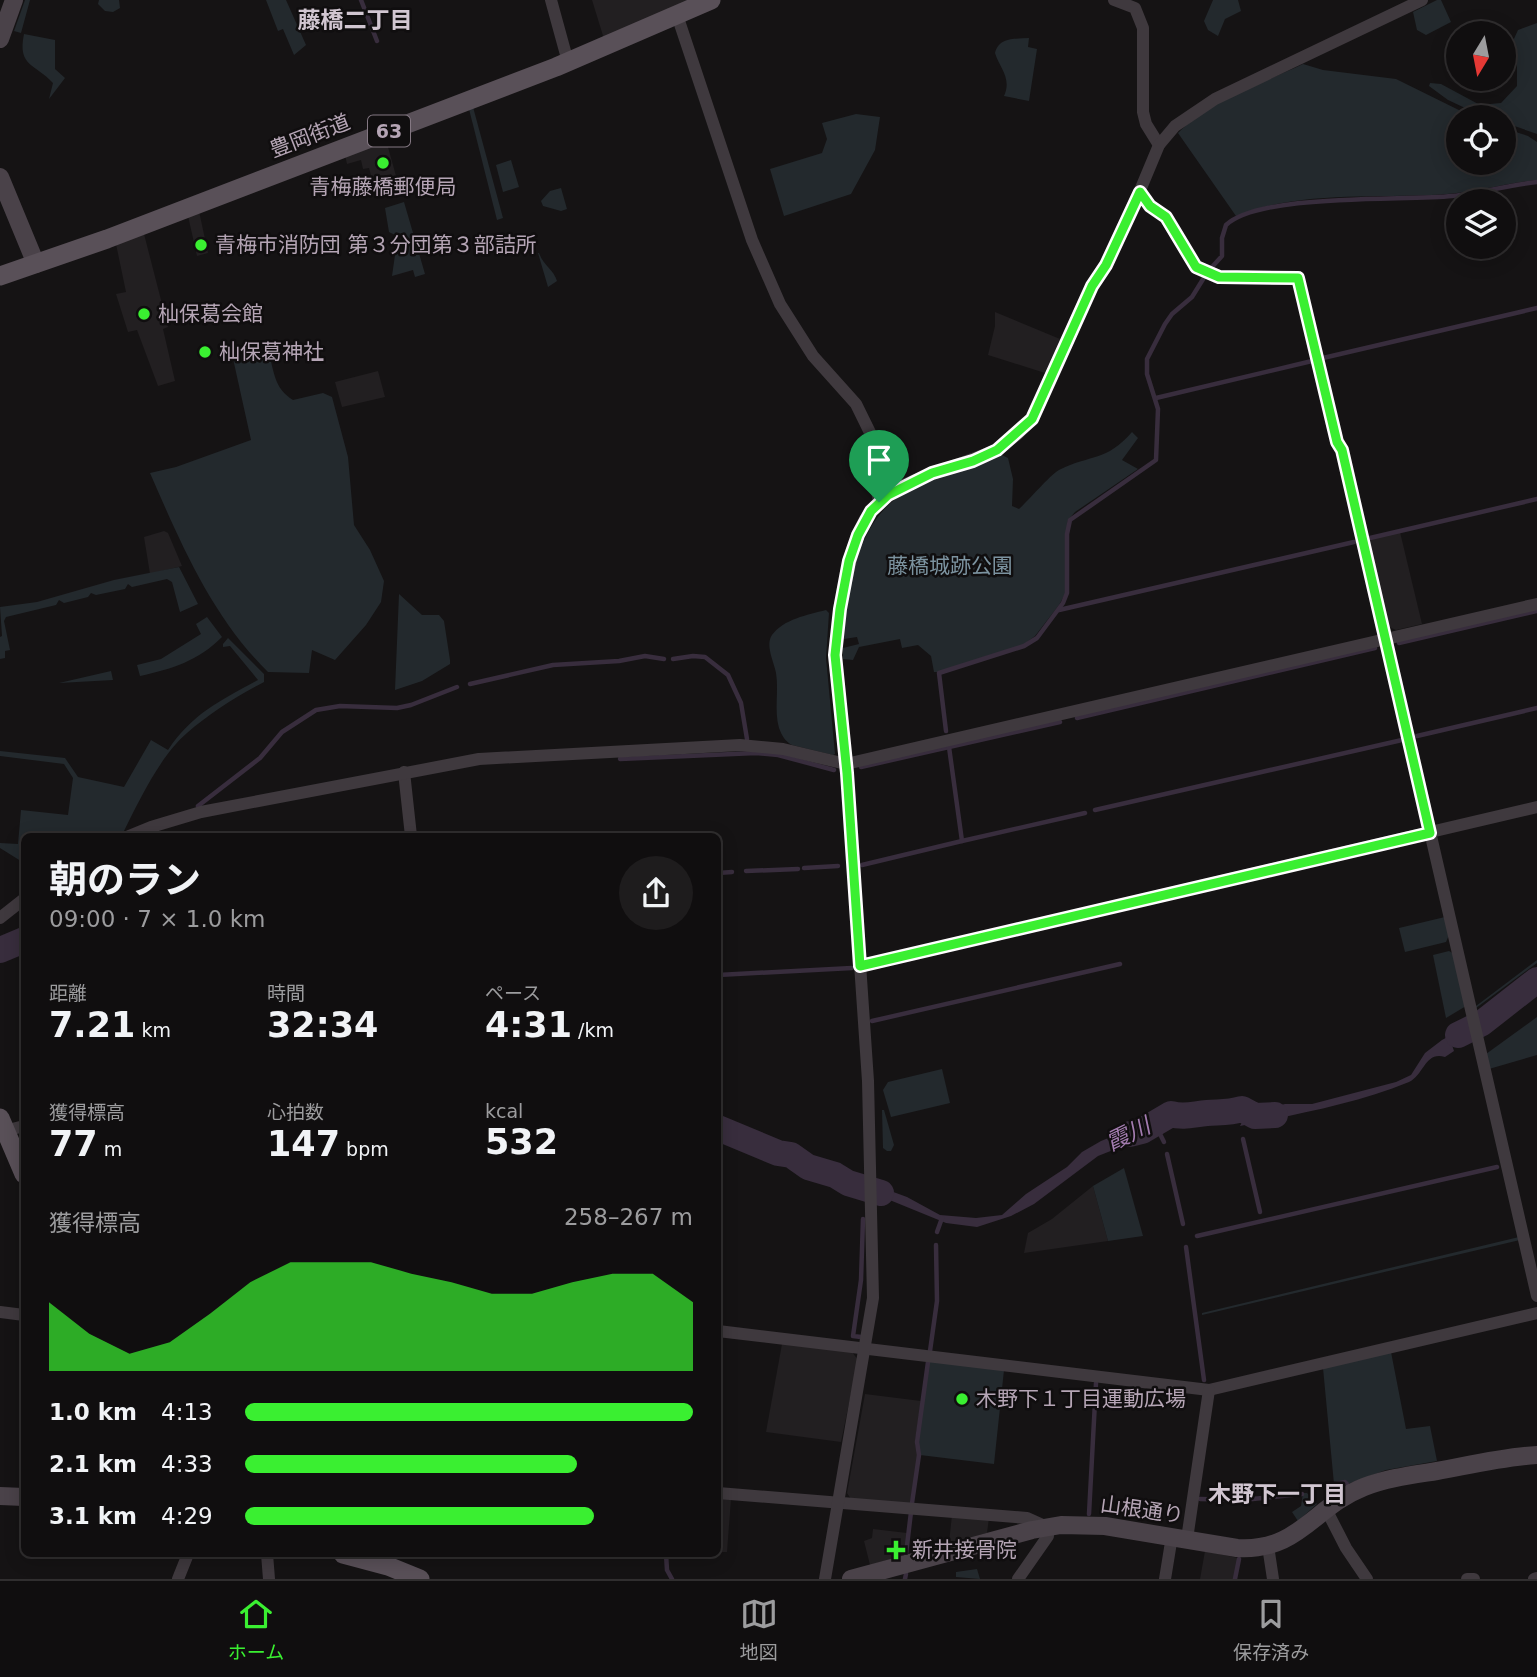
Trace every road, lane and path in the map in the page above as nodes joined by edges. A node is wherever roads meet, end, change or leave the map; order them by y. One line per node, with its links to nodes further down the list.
1 (14, 0): 7 (street)
2 (551, 0): 8 (street)
3 (711, 0): 6 (main road, 豊岡街道 / 63)
4 (1114, 0): 9 (street)
5 (1422, 0): 9 (street)
6 (677, 15): 8 (main road, 豊岡街道 / 63); 14 (street)
7 (0, 38)
8 (568, 62): 12 (main road, 豊岡街道 / 63)
9 (1159, 145): 11 (street)
10 (0, 177): 12 (street)
11 (1140, 192): 14 (street); 16 (street)
12 (36, 264): 13 (main road, 豊岡街道 / 63)
13 (0, 276)
14 (879, 502): 17 (street)
15 (1537, 604): 16 (street)
16 (1386, 639): 17 (street); 22 (street)
17 (846, 764): 18 (street); 25 (street)
18 (404, 772): 20 (street); 21 (street)
19 (1537, 807): 22 (street)
20 (136, 833)
21 (411, 833)
22 (1430, 833): 25 (street); 28 (street)
23 (21, 902): 24 (street)
24 (0, 918)
25 (860, 966): 33 (street)
26 (7, 1127): 27 (main road)
27 (21, 1166)
28 (1537, 1296)
29 (0, 1312): 31 (street)
30 (1537, 1313): 34 (street)
31 (21, 1315)
32 (721, 1331): 33 (street)
33 (866, 1349): 34 (street); 39 (street)
34 (1209, 1390): 42 (street)
35 (1537, 1455): 40 (street, 山根通り)
36 (721, 1493): 39 (street)
37 (0, 1496): 38 (street)
38 (21, 1497)
39 (837, 1502): 41 (street); 50 (street)
40 (1326, 1509): 43 (street, 山根通り); 55 (street)
41 (1046, 1527): 42 (street, 山根通り); 51 (street, 山根通り); 52 (street)
42 (1180, 1538): 43 (street, 山根通り); 53 (street)
43 (1268, 1546): 54 (street)
44 (187, 1557): 47 (street)
45 (267, 1557): 48 (street)
46 (354, 1557): 49 (main road)
47 (178, 1579)
48 (269, 1579)
49 (419, 1579)
50 (825, 1579)
51 (851, 1579)
52 (1018, 1579)
53 (1166, 1579)
54 (1273, 1579)
55 (1367, 1579)
56 (1466, 1579): 57 (street)
57 (1474, 1579)

